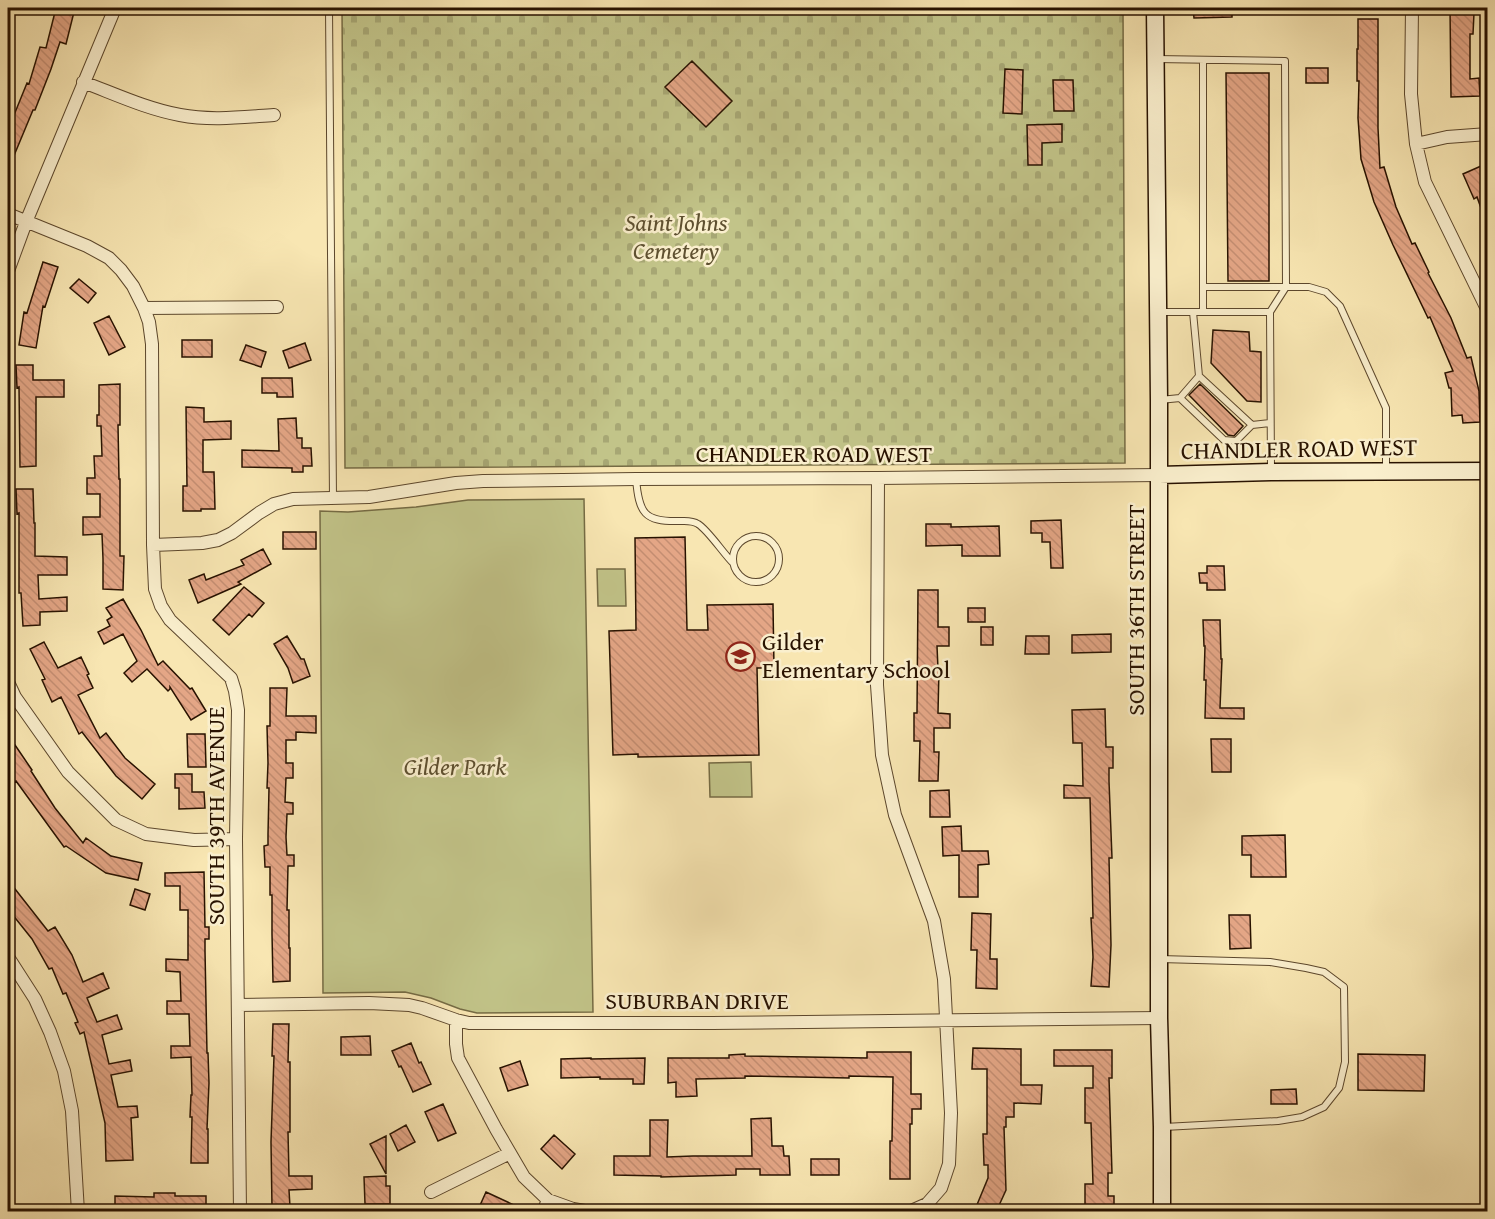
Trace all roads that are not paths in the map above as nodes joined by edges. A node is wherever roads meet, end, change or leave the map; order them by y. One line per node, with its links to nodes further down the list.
1 (115, 8): 7 (street)
2 (329, 8): 40 (lane)
3 (1155, 8): 5 (main road, SOUTH 36TH STREET)
4 (1412, 8): 10 (street)
5 (1156, 59): 6 (lane); 19 (main road, SOUTH 36TH STREET)
6 (1203, 60): 14 (lane); 15 (lane)
7 (83, 82): 8 (street); 12 (street)
8 (274, 115)
9 (1488, 134): 10 (street)
10 (1416, 144): 18 (street)
11 (8, 214): 12 (street, SOUTH 39TH AVENUE)
12 (26, 222): 13 (street); 17 (street, SOUTH 39TH AVENUE)
13 (8, 271)
14 (1203, 287): 15 (lane); 21 (lane)
15 (1286, 287): 22 (lane); 36 (lane)
16 (277, 307): 17 (street)
17 (144, 308): 41 (street, SOUTH 39TH AVENUE)
18 (1488, 310)
19 (1158, 312): 20 (lane); 25 (main road, SOUTH 36TH STREET)
20 (1193, 312): 21 (lane); 23 (lane)
21 (1203, 312): 22 (lane)
22 (1270, 312): 30 (lane)
23 (1199, 376): 24 (lane); 31 (lane)
24 (1180, 398): 25 (lane); 27 (lane)
25 (1159, 400): 37 (main road, SOUTH 36TH STREET)
26 (1199, 405): 27 (lane)
27 (1194, 411): 29 (lane)
28 (1209, 416): 29 (lane)
29 (1204, 421): 33 (lane)
30 (1270, 423): 31 (lane); 35 (lane)
31 (1252, 425): 33 (lane)
32 (1221, 428): 33 (lane)
33 (1216, 433)
34 (1488, 471): 36 (main road, CHANDLER ROAD WEST)
35 (1271, 472): 36 (main road, CHANDLER ROAD WEST); 37 (main road, CHANDLER ROAD WEST)
36 (1386, 472)
37 (1159, 475): 38 (street, CHANDLER ROAD WEST); 46 (main road, SOUTH 36TH STREET)
38 (878, 478): 39 (street, CHANDLER ROAD WEST); 49 (street)
39 (636, 479): 40 (street, CHANDLER ROAD WEST); 42 (lane)
40 (333, 498): 41 (street, CHANDLER ROAD WEST)
41 (153, 545): 44 (street, SOUTH 39TH AVENUE)
42 (732, 563): 42 (lane)
43 (8, 682): 44 (street)
44 (236, 839): 47 (street, SOUTH 39TH AVENUE)
45 (8, 957): 55 (street)
46 (1160, 959): 48 (main road, SOUTH 36TH STREET); 51 (lane)
47 (238, 1005): 50 (street, SUBURBAN DRIVE); 56 (street, SOUTH 39TH AVENUE)
48 (1160, 1018): 49 (street, SUBURBAN DRIVE); 51 (main road, SOUTH 36TH STREET)
49 (945, 1019): 50 (street, SUBURBAN DRIVE); 58 (street)
50 (456, 1020): 52 (street)
51 (1162, 1128): 59 (main road, SOUTH 36TH STREET)
52 (510, 1153): 53 (street); 54 (street)
53 (431, 1192)
54 (546, 1206): 57 (street)
55 (78, 1212)
56 (240, 1212)
57 (590, 1212)
58 (909, 1212)
59 (1162, 1212)

